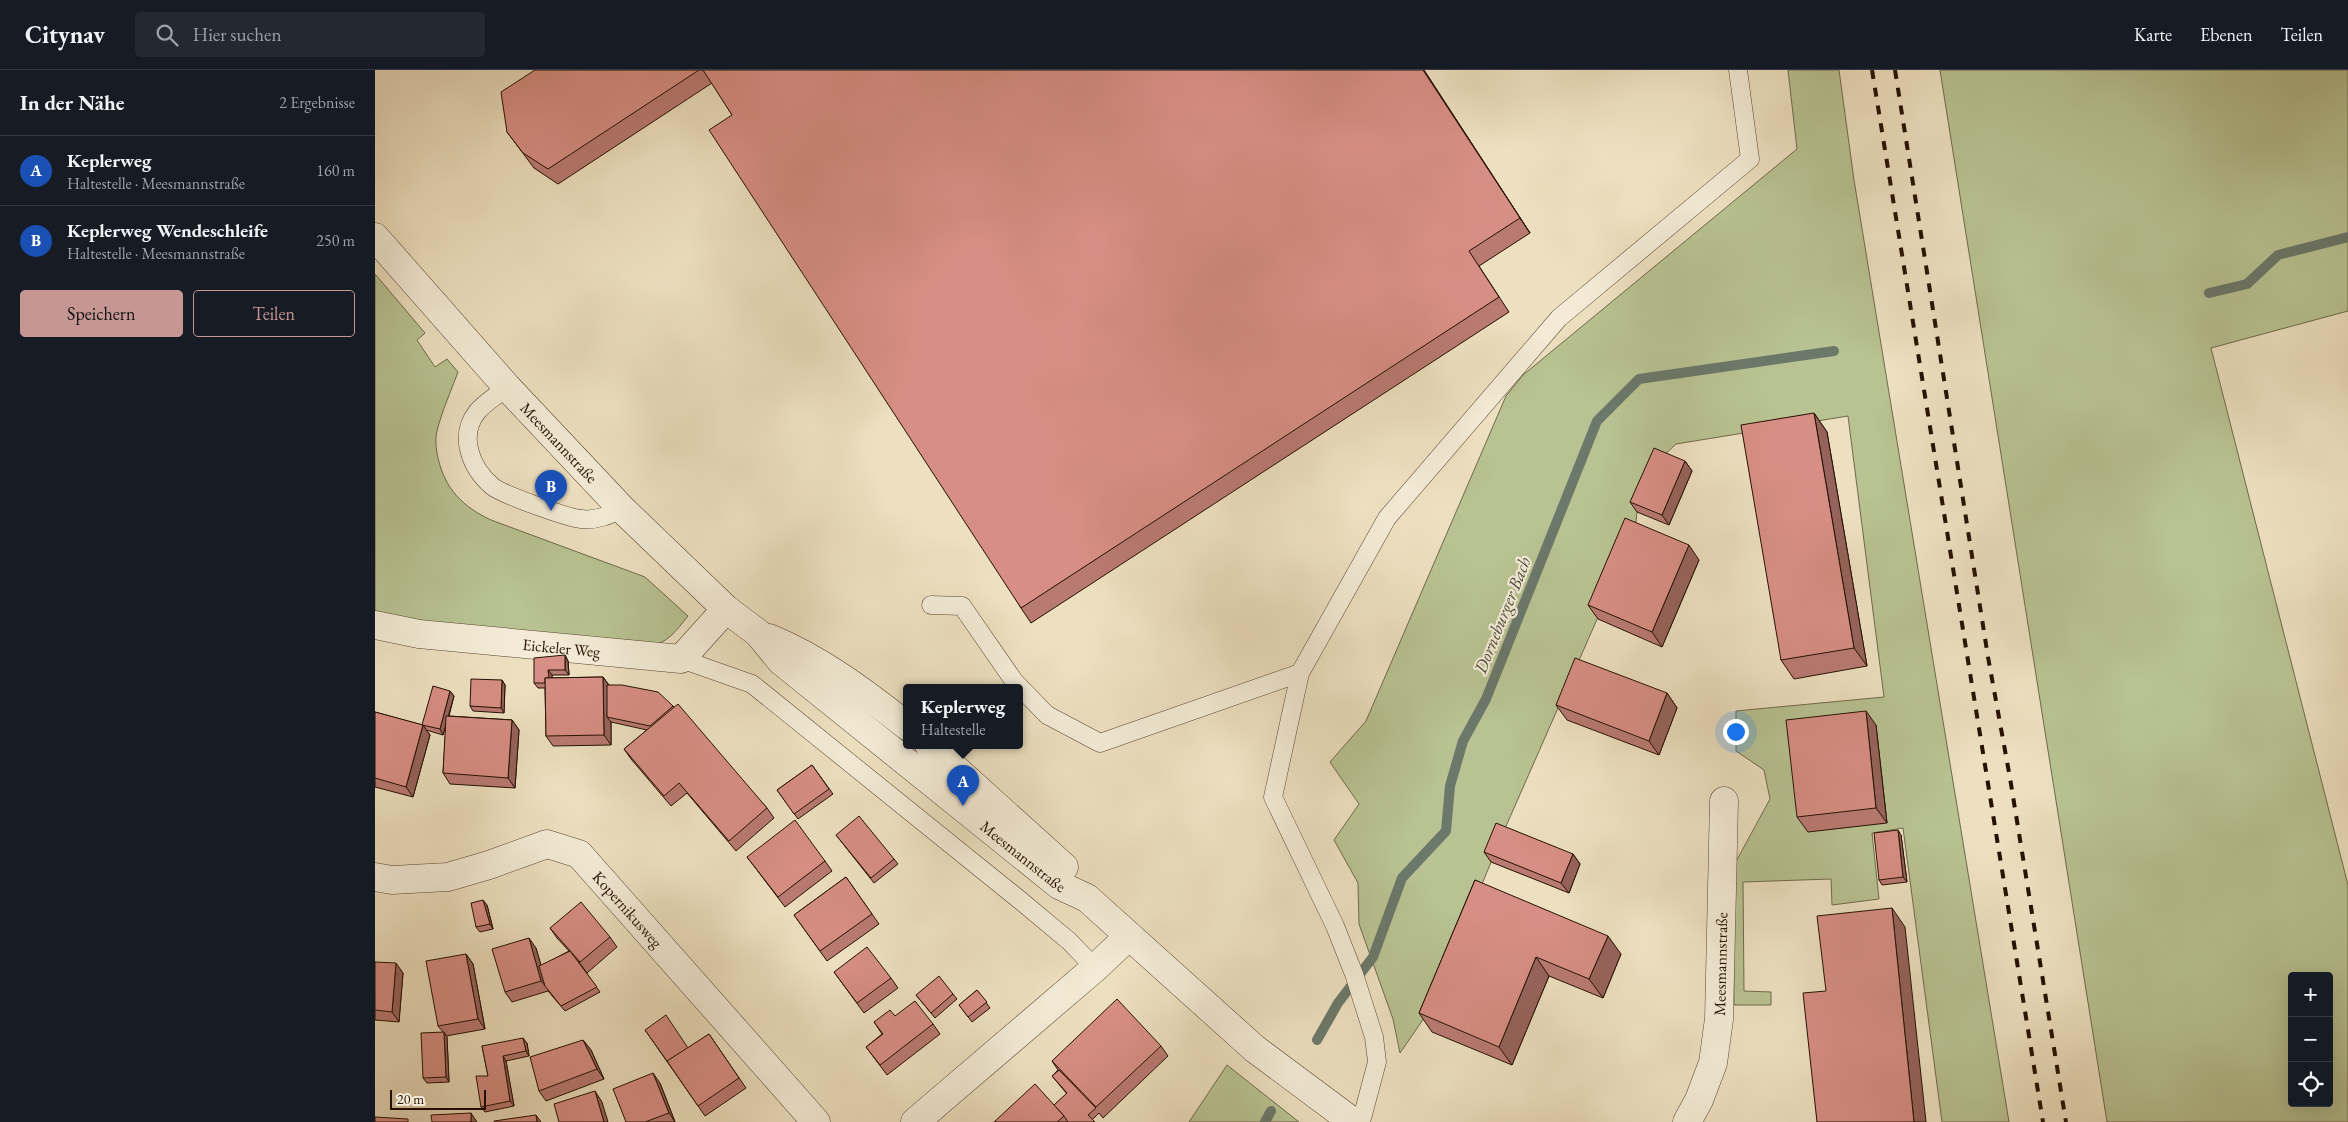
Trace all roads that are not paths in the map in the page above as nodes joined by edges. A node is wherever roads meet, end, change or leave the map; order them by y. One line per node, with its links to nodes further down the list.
1 (1738, 70): 10 (lane)
2 (375, 237): 3 (street, Meesmannstraße)
3 (507, 387): 4 (street, Meesmannstraße); 4 (lane)
4 (622, 509): 6 (street, Meesmannstraße)
5 (931, 606): 11 (lane)
6 (726, 609): 8 (street, Meesmannstraße); 9 (street)
7 (375, 625): 9 (street, Eickeler Weg)
8 (758, 634): 13 (street, Meesmannstraße); 17 (street, Meesmannstraße)
9 (681, 659): 19 (lane)
10 (1300, 673): 12 (lane); 23 (lane)
11 (1017, 684)
12 (1023, 690)
13 (903, 723)
14 (933, 749): 17 (street, Meesmannstraße)
15 (1724, 802): 24 (street, Meesmannstraße)
16 (375, 877): 20 (street, Kopernikusweg)
17 (1087, 898): 18 (street, Meesmannstraße)
18 (1129, 936): 19 (street); 22 (street, Meesmannstraße)
19 (1095, 968): 21 (street)
20 (816, 1122)
21 (915, 1122)
22 (1353, 1122)
23 (1361, 1122)
24 (1687, 1122)

